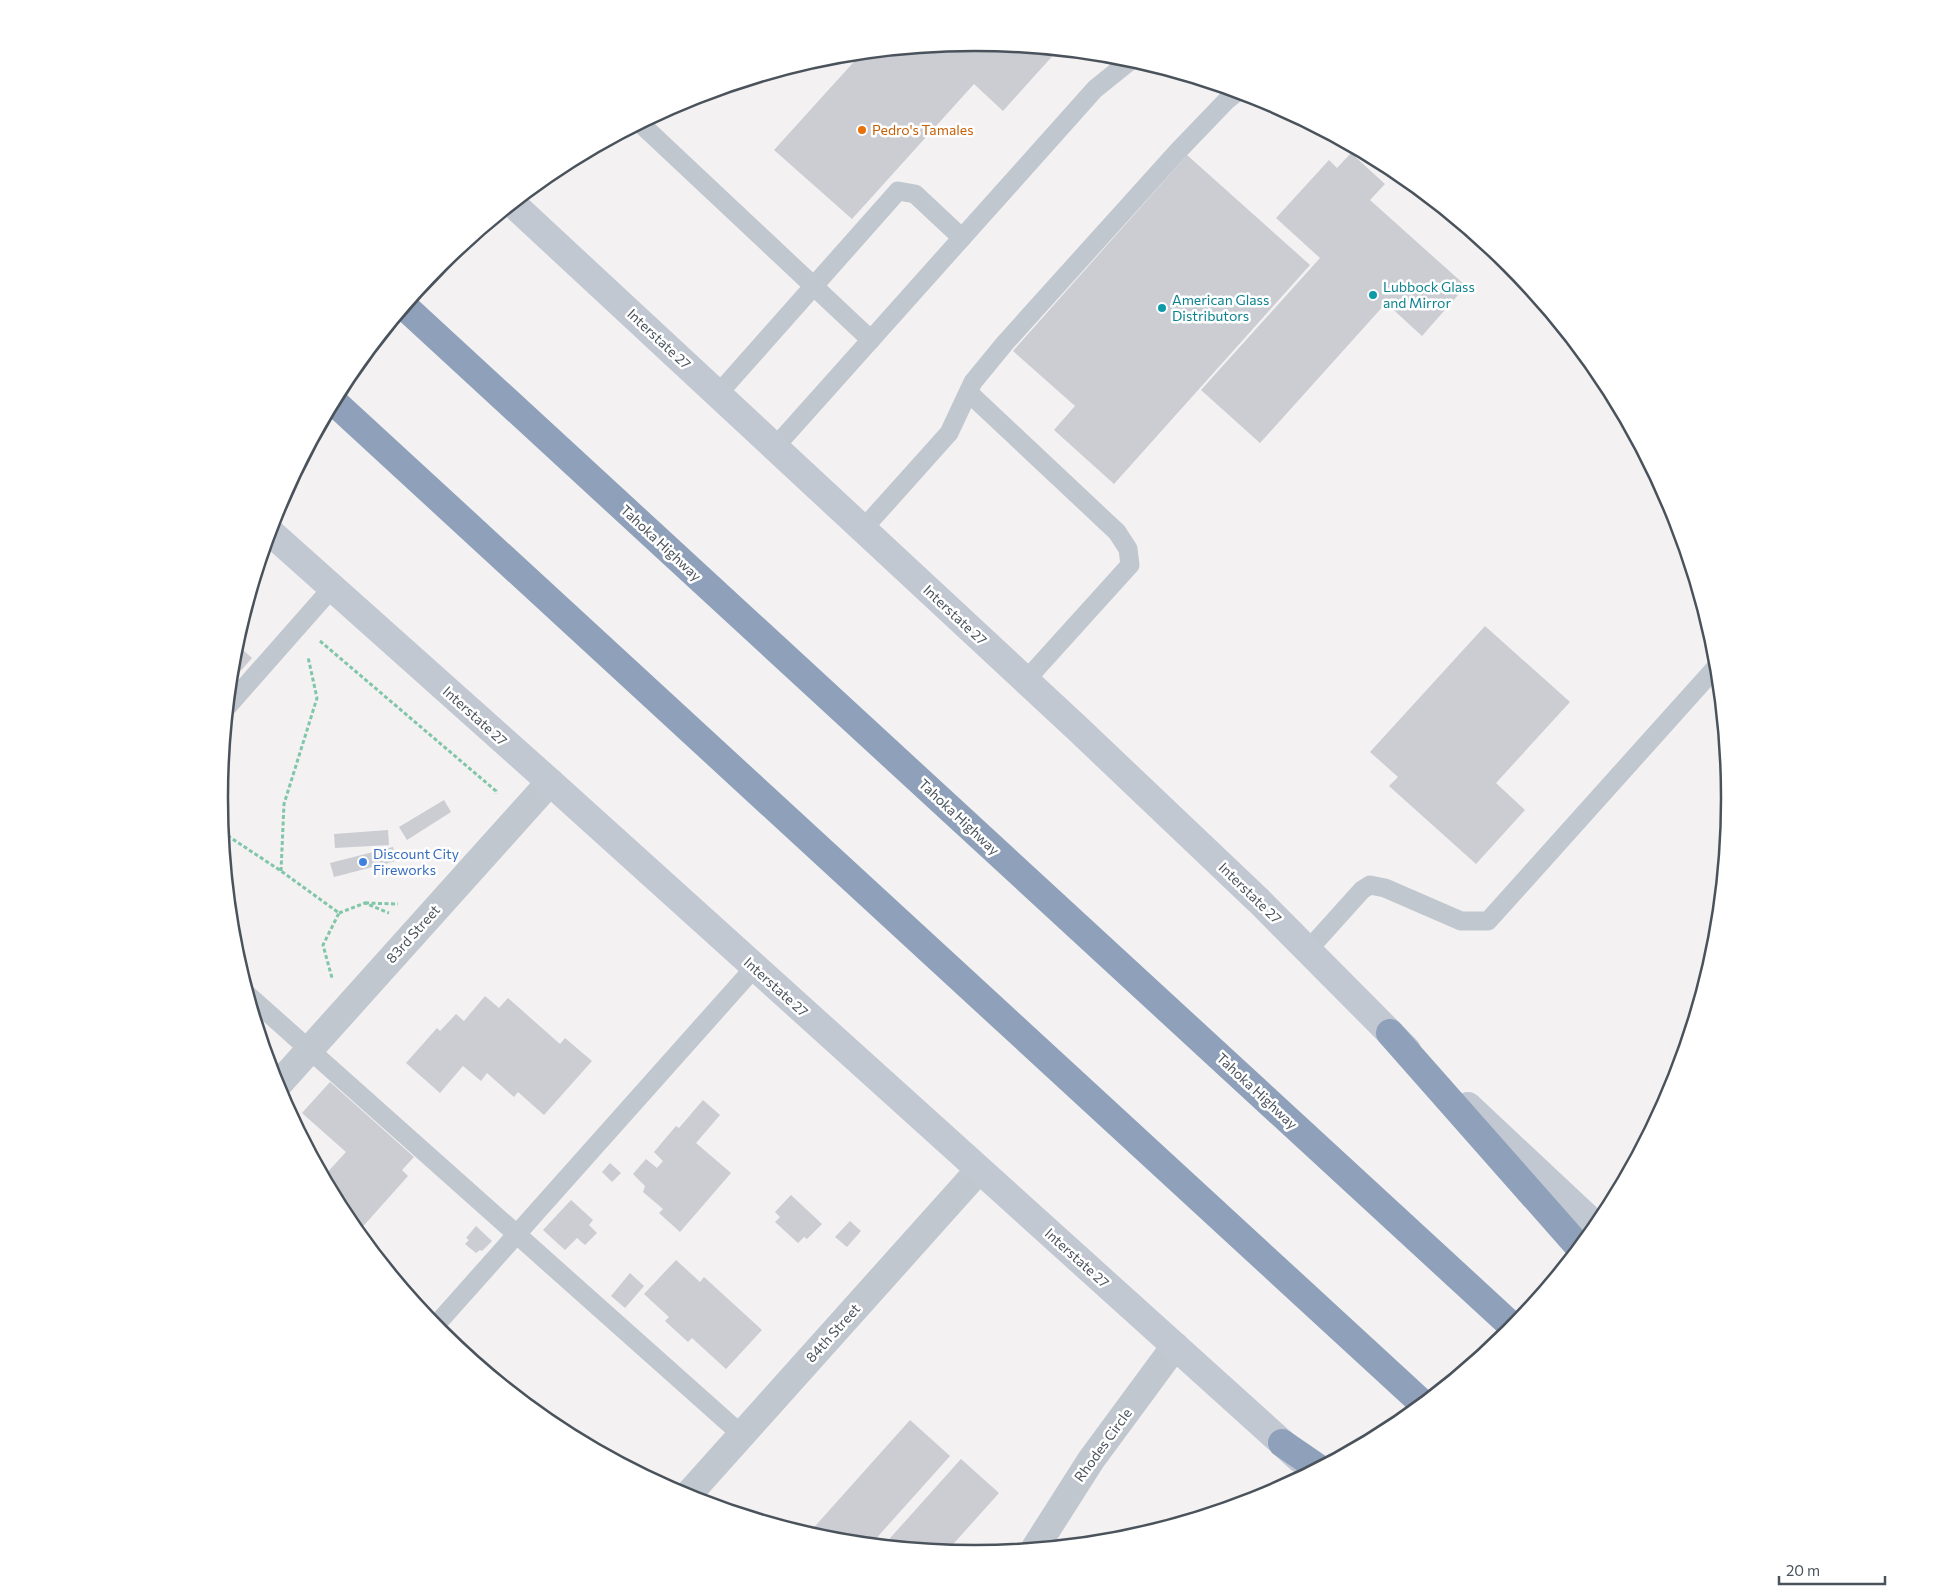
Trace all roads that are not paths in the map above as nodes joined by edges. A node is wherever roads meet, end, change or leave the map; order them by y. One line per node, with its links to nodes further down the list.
1 (1123, 67): 5 (lane)
2 (1231, 97): 9 (lane)
3 (645, 128): 6 (lane)
4 (517, 208): 10 (main road, Interstate 27)
5 (962, 238): 6 (lane); 8 (lane)
6 (813, 285): 8 (lane); 10 (lane)
7 (409, 311): 31 (highway, Tahoka Highway)
8 (871, 340): 12 (lane)
9 (968, 393): 13 (lane); 17 (lane)
10 (718, 394): 12 (main road, Interstate 27)
11 (339, 407): 33 (highway)
12 (776, 447): 13 (main road, Interstate 27)
13 (863, 529): 17 (main road, Interstate 27)
14 (275, 537): 15 (main road, Interstate 27)
15 (332, 588): 18 (lane); 19 (main road, Interstate 27)
16 (1710, 673): 20 (lane)
17 (1026, 680): 20 (main road, Interstate 27)
18 (234, 699)
19 (550, 782): 21 (main road, Interstate 27); 24 (street, 83rd Street)
20 (1308, 950): 23 (main road, Interstate 27)
21 (754, 968): 26 (main road, Interstate 27); 28 (lane)
22 (256, 1002): 24 (lane)
23 (1390, 1034): 27 (main road); 29 (highway)
24 (310, 1049): 25 (street, 83rd Street); 28 (lane)
25 (283, 1079)
26 (979, 1170): 32 (main road, Interstate 27); 34 (street, 84th Street)
27 (1590, 1220)
28 (518, 1234): 30 (lane); 34 (lane)
29 (1575, 1242)
30 (440, 1320)
31 (1507, 1322)
32 (1175, 1346): 35 (main road, Interstate 27); 39 (street, Rhodes Circle)
33 (1417, 1399)
34 (742, 1435): 38 (street, 84th Street)
35 (1282, 1443): 36 (highway); 37 (main road)
36 (1313, 1464)
37 (1308, 1466)
38 (693, 1489)
39 (1039, 1541)

